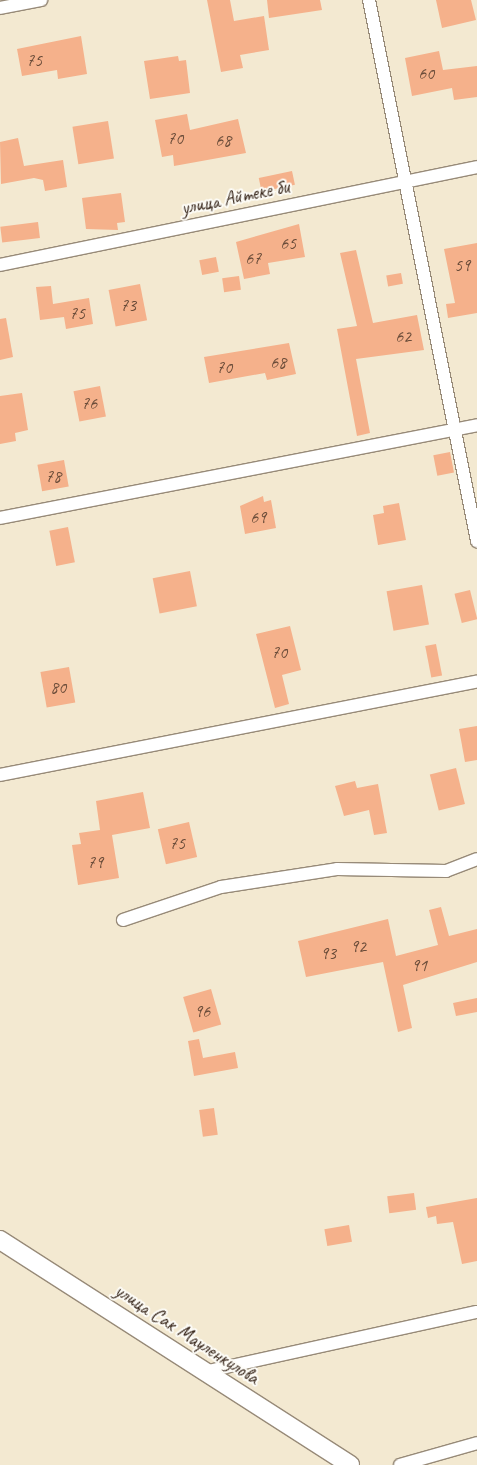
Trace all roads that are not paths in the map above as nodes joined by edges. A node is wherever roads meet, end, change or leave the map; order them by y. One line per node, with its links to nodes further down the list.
1 (41, 0): 3 (street)
2 (369, 0): 5 (street)
3 (0, 8)
4 (477, 167): 5 (street, улица Айтеке би)
5 (403, 182): 6 (street, улица Айтеке би); 8 (street)
6 (0, 265)
7 (477, 425): 8 (street)
8 (457, 429): 9 (street); 10 (street)
9 (0, 518)
10 (477, 541)
11 (477, 681): 12 (street)
12 (0, 775)
13 (477, 859): 14 (street)
14 (122, 920)
15 (0, 1240): 17 (main road, улица Сак Мауленкулова)
16 (477, 1312): 17 (street)
17 (208, 1371): 19 (main road, улица Сак Мауленкулова)
18 (477, 1443): 20 (street)
19 (350, 1465)
20 (400, 1465)

